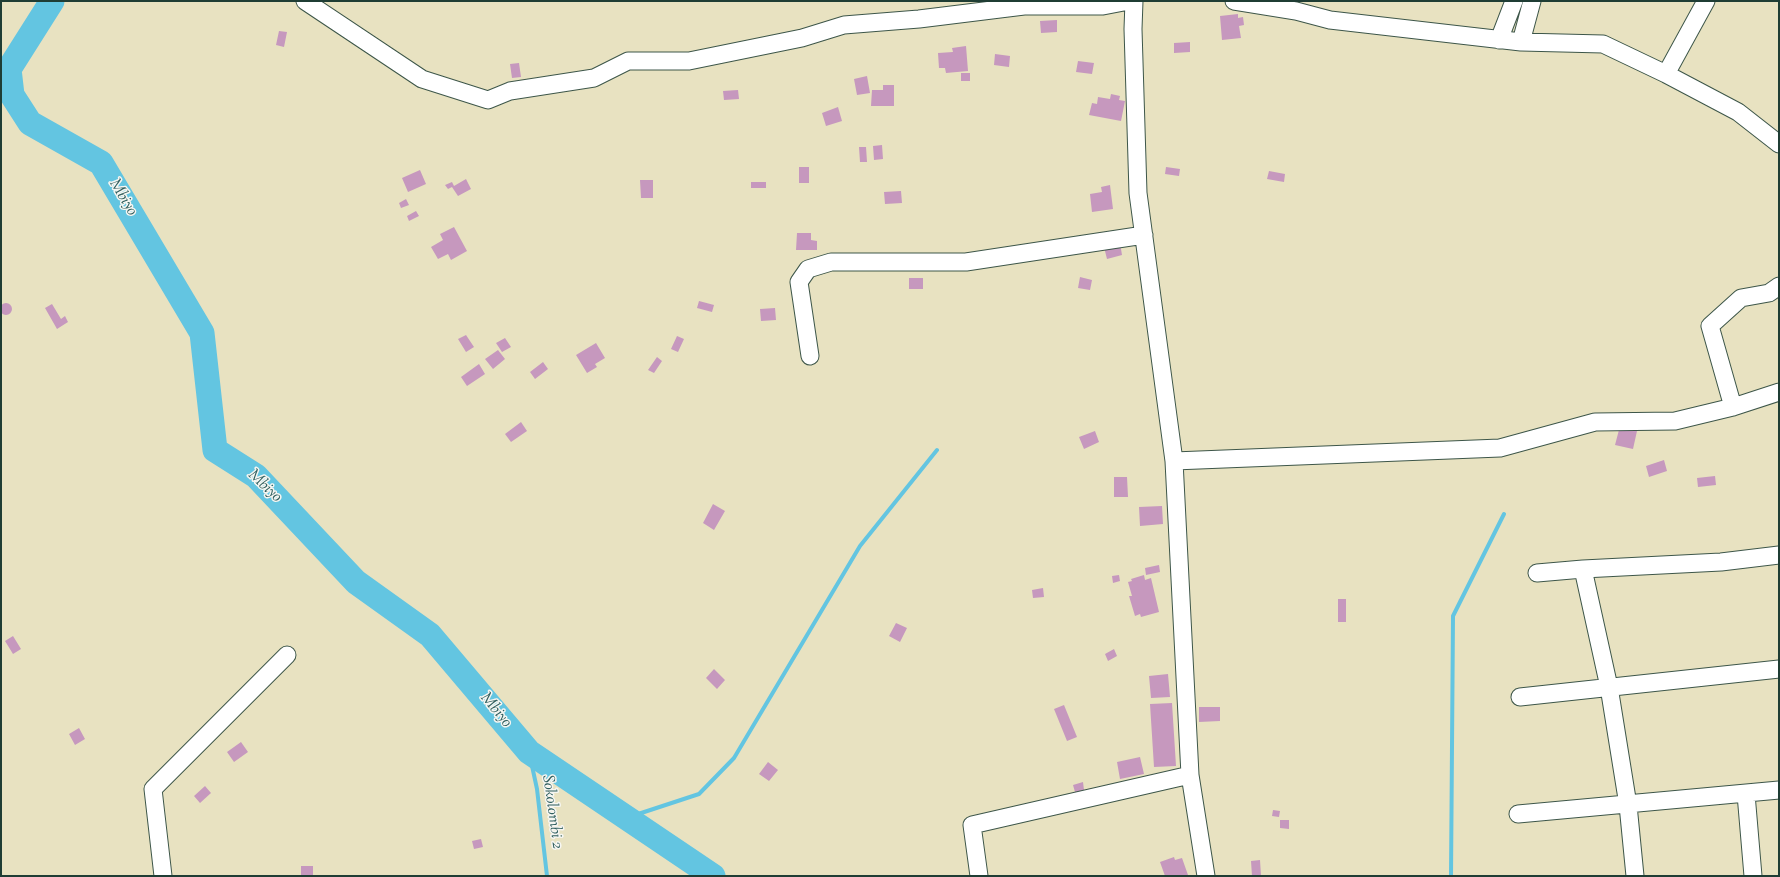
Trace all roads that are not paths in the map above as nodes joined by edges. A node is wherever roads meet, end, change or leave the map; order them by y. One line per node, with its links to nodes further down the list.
1 (305, 1): 2 (street)
2 (1129, 1)
3 (1134, 1): 12 (street)
4 (1234, 1): 8 (street)
5 (1514, 1): 8 (street)
6 (1532, 1): 9 (street)
7 (1706, 1): 10 (street)
8 (1499, 40): 9 (street)
9 (1522, 42): 10 (street)
10 (1666, 74): 11 (street)
11 (1779, 144)
12 (1144, 235): 14 (street); 17 (street)
13 (1779, 286): 16 (street)
14 (810, 356)
15 (1779, 392): 16 (street)
16 (1733, 407): 17 (street)
17 (1174, 461): 25 (street)
18 (1779, 554): 19 (street)
19 (1583, 568): 20 (street); 23 (street)
20 (1537, 573)
21 (287, 655): 30 (street)
22 (1779, 669): 23 (street)
23 (1609, 687): 24 (street); 28 (street)
24 (1520, 697)
25 (1190, 775): 31 (street); 32 (street)
26 (1779, 790): 27 (street)
27 (1746, 794): 28 (street); 34 (street)
28 (1628, 805): 29 (street); 33 (street)
29 (1518, 814)
30 (163, 876)
31 (979, 876)
32 (1206, 876)
33 (1635, 876)
34 (1753, 876)

